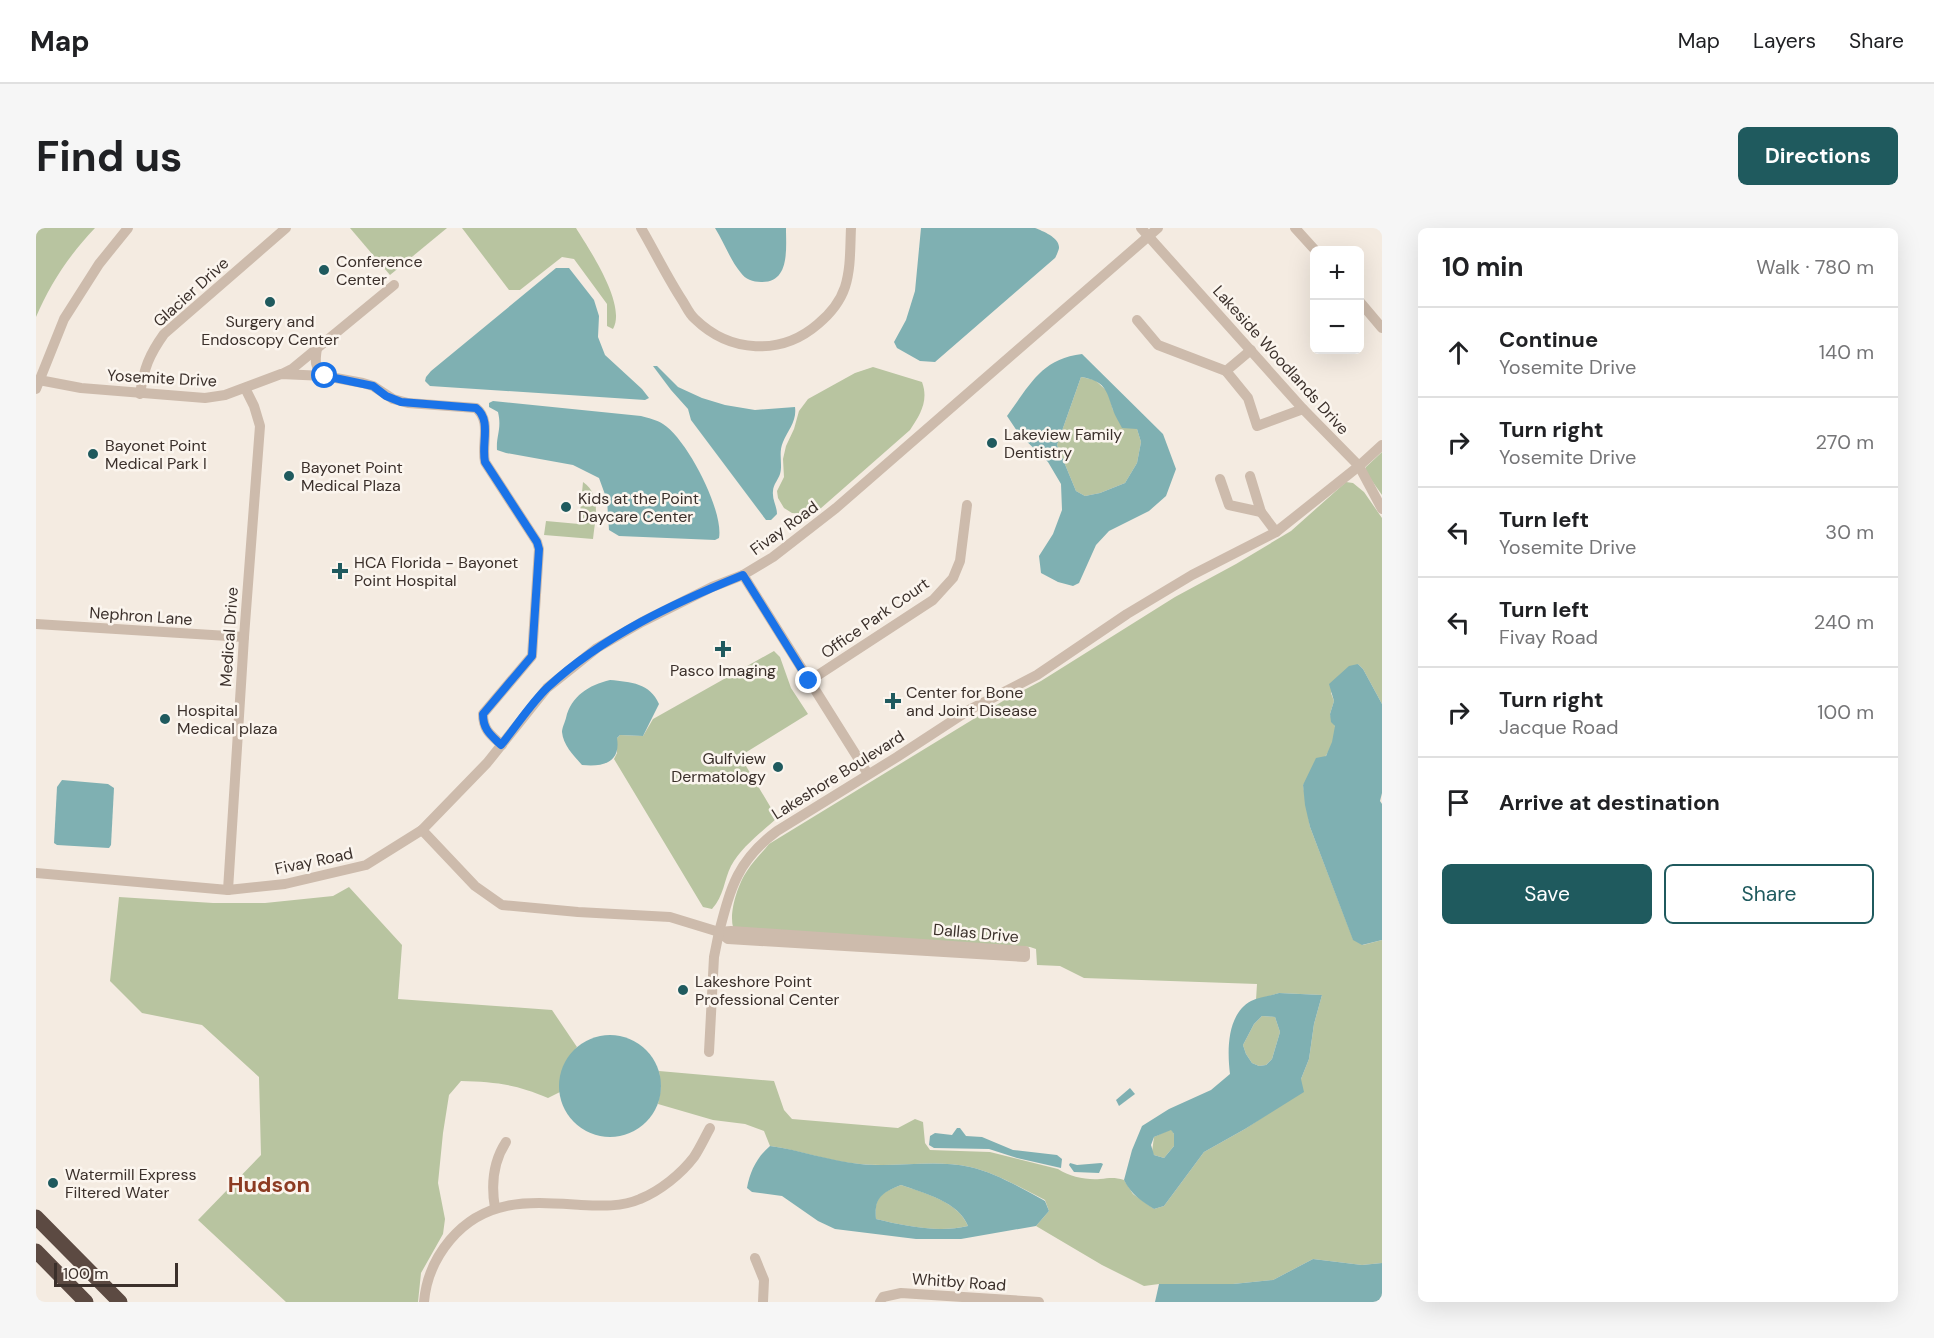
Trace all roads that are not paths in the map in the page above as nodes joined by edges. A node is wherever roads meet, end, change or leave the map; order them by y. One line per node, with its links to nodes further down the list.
1 (128, 228): 18 (street)
2 (286, 228): 20 (street, Glacier Drive)
3 (641, 228): 4 (street)
4 (851, 228)
5 (1158, 228): 7 (street, Fivay Road)
6 (1295, 228): 8 (street)
7 (1145, 232): 14 (street, Lakeside Woodlands Drive); 30 (street, Fivay Road)
8 (1311, 246)
9 (394, 285): 13 (street, Yosemite Drive)
10 (1364, 308): 12 (street)
11 (1137, 320): 15 (street)
12 (1382, 328)
13 (317, 348): 16 (street, Yosemite Drive); 17 (street)
14 (1251, 350): 15 (street); 21 (street, Lakeside Woodlands Drive)
15 (1226, 372): 21 (street)
16 (281, 374): 17 (street, Yosemite Drive); 19 (street, Yosemite Drive)
17 (325, 376): 34 (street, Yosemite Drive)
18 (37, 384): 20 (street, Yosemite Drive)
19 (245, 388): 20 (street, Yosemite Drive); 32 (street, Medical Drive)
20 (140, 394)
21 (1303, 409): 23 (street, Lakeside Woodlands Drive)
22 (1382, 444): 23 (street, Lakeshore Boulevard)
23 (1359, 466): 27 (street, Lakeside Woodlands Drive); 29 (street, Lakeshore Boulevard)
24 (1250, 476): 28 (street)
25 (1220, 479): 28 (street)
26 (967, 505): 33 (street, Office Park Court)
27 (1382, 509)
28 (1261, 512): 29 (street)
29 (1276, 532): 35 (street, Lakeshore Boulevard)
30 (743, 575): 33 (street); 34 (street, Fivay Road)
31 (36, 624): 32 (street, Nephron Lane)
32 (244, 637): 38 (street, Medical Drive)
33 (809, 681): 35 (street)
34 (501, 745): 36 (street, Fivay Road)
35 (868, 774): 39 (street, Lakeshore Boulevard)
36 (422, 830): 38 (street, Fivay Road); 39 (street)
37 (36, 873): 38 (street, Fivay Road)
38 (228, 890)
39 (719, 932): 39 (street, Dallas Drive); 40 (street, Lakeshore Boulevard)
40 (708, 1052)
41 (710, 1128): 43 (street)
42 (506, 1142): 43 (street)
43 (495, 1208): 50 (street)
44 (36, 1217): 49 (highway)
45 (36, 1251): 48 (highway)
46 (755, 1258): 51 (street)
47 (987, 1301): 52 (street, Whitby Road); 53 (street, Whitby Road)
48 (86, 1302)
49 (120, 1302)
50 (424, 1302)
51 (763, 1302)
52 (880, 1302)
53 (1039, 1302)

